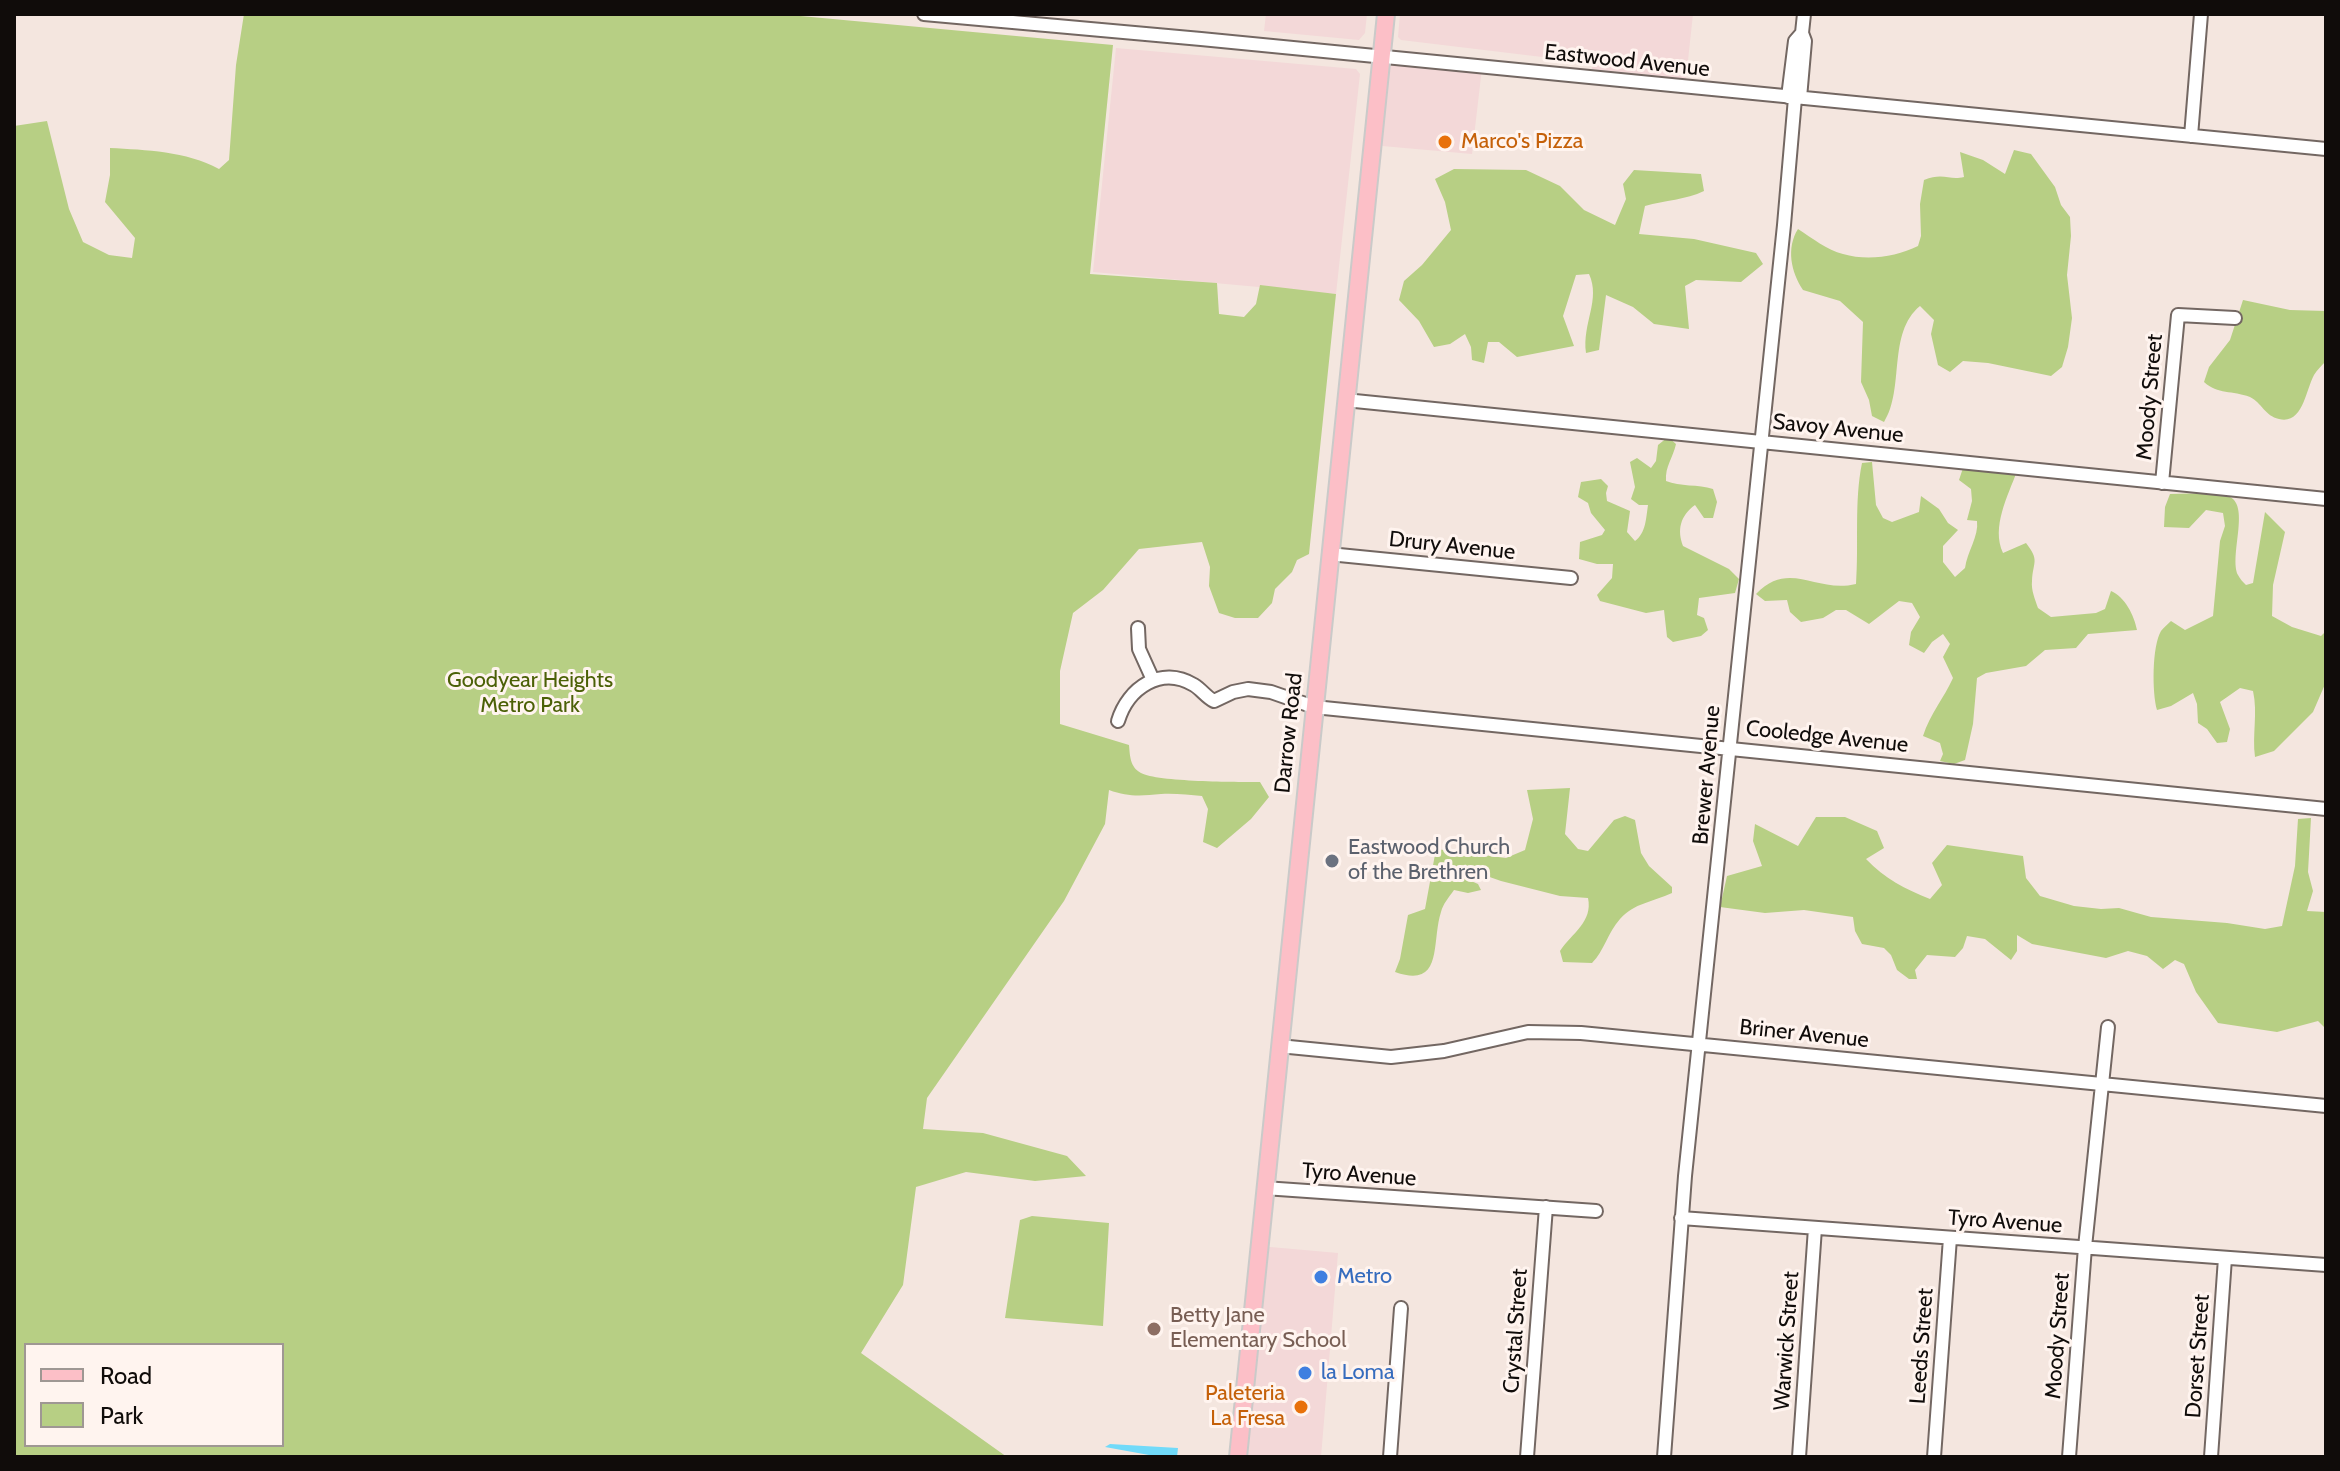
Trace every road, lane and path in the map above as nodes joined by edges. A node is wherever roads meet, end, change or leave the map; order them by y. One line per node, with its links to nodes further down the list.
1 (924, 14): 5 (street, Eastwood Avenue)
2 (1386, 14): 5 (main road, Darrow Road)
3 (1804, 14): 6 (street, Brewer Avenue)
4 (2201, 14): 7 (street)
5 (1380, 58): 6 (street, Eastwood Avenue); 10 (main road, Darrow Road)
6 (1795, 98): 7 (street, Eastwood Avenue); 11 (street, Brewer Avenue)
7 (2191, 136): 8 (street, Eastwood Avenue)
8 (2326, 149)
9 (2235, 318): 12 (street, Moody Street)
10 (1345, 400): 11 (street, Savoy Avenue); 14 (main road, Darrow Road)
11 (1761, 441): 12 (street, Savoy Avenue); 20 (street, Brewer Avenue)
12 (2162, 483): 13 (street, Savoy Avenue)
13 (2326, 499)
14 (1329, 554): 15 (street, Drury Avenue); 18 (main road, Darrow Road)
15 (1571, 578)
16 (1138, 628): 17 (street)
17 (1153, 680): 18 (street, Cooledge Avenue); 19 (street)
18 (1314, 707): 20 (street, Cooledge Avenue); 24 (main road, Darrow Road)
19 (1118, 721)
20 (1729, 747): 21 (street, Cooledge Avenue); 23 (street, Brewer Avenue)
21 (2326, 809)
22 (2108, 1027): 25 (street, Moody Street)
23 (1699, 1044): 24 (street, Briner Avenue); 25 (street, Briner Avenue); 30 (street, Brewer Avenue)
24 (1279, 1046): 27 (main road, Darrow Road)
25 (2101, 1084): 26 (street, Briner Avenue); 33 (street, Moody Street)
26 (2326, 1106)
27 (1264, 1188): 28 (street, Tyro Avenue); 37 (main road, Darrow Road)
28 (1546, 1207): 29 (street, Tyro Avenue); 39 (street, Crystal Street)
29 (1596, 1211)
30 (1681, 1218): 31 (street, Tyro Avenue); 40 (street, Brewer Avenue)
31 (1815, 1228): 32 (street, Tyro Avenue); 41 (street, Warwick Street)
32 (1950, 1238): 33 (street, Tyro Avenue); 42 (street, Leeds Street)
33 (2085, 1247): 34 (street, Tyro Avenue); 43 (street, Moody Street)
34 (2225, 1258): 35 (street, Tyro Avenue); 44 (street, Dorset Street)
35 (2326, 1265)
36 (1401, 1308): 38 (street)
37 (1238, 1457)
38 (1390, 1457)
39 (1527, 1457)
40 (1664, 1457)
41 (1799, 1457)
42 (1934, 1457)
43 (2069, 1457)
44 (2211, 1457)

